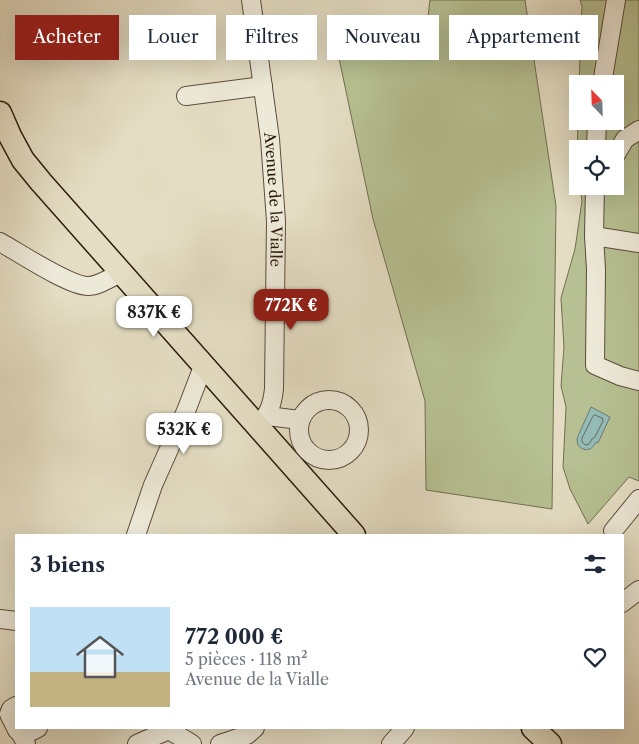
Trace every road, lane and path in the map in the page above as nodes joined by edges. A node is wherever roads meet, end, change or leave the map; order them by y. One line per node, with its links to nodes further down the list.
1 (251, 0): 4 (street, Avenue de la Vialle)
2 (616, 0): 3 (street)
3 (604, 75)
4 (263, 86): 5 (street); 17 (street, Avenue de la Vialle)
5 (186, 96)
6 (0, 113): 13 (main road)
7 (639, 130): 8 (street)
8 (624, 141)
9 (596, 195): 10 (street)
10 (594, 236): 12 (street); 15 (street)
11 (0, 242): 13 (street)
12 (639, 242)
13 (121, 273): 14 (main road)
14 (204, 364): 17 (main road); 20 (street)
15 (639, 380)
16 (300, 420): 17 (street)
17 (263, 421): 21 (main road)
18 (639, 499): 19 (street)
19 (613, 531)
20 (136, 534)
21 (353, 534)
22 (639, 590): 23 (street)
23 (624, 601)
24 (0, 619): 25 (street)
25 (15, 621)
26 (15, 707): 27 (street)
27 (15, 725)
28 (36, 729): 34 (street)
29 (169, 729): 35 (street)
30 (172, 729): 36 (street)
31 (254, 729): 37 (street)
32 (404, 729): 38 (street)
33 (534, 729): 39 (main road)
34 (23, 739)
35 (137, 744)
36 (192, 744)
37 (220, 744)
38 (391, 744)
39 (550, 744)

